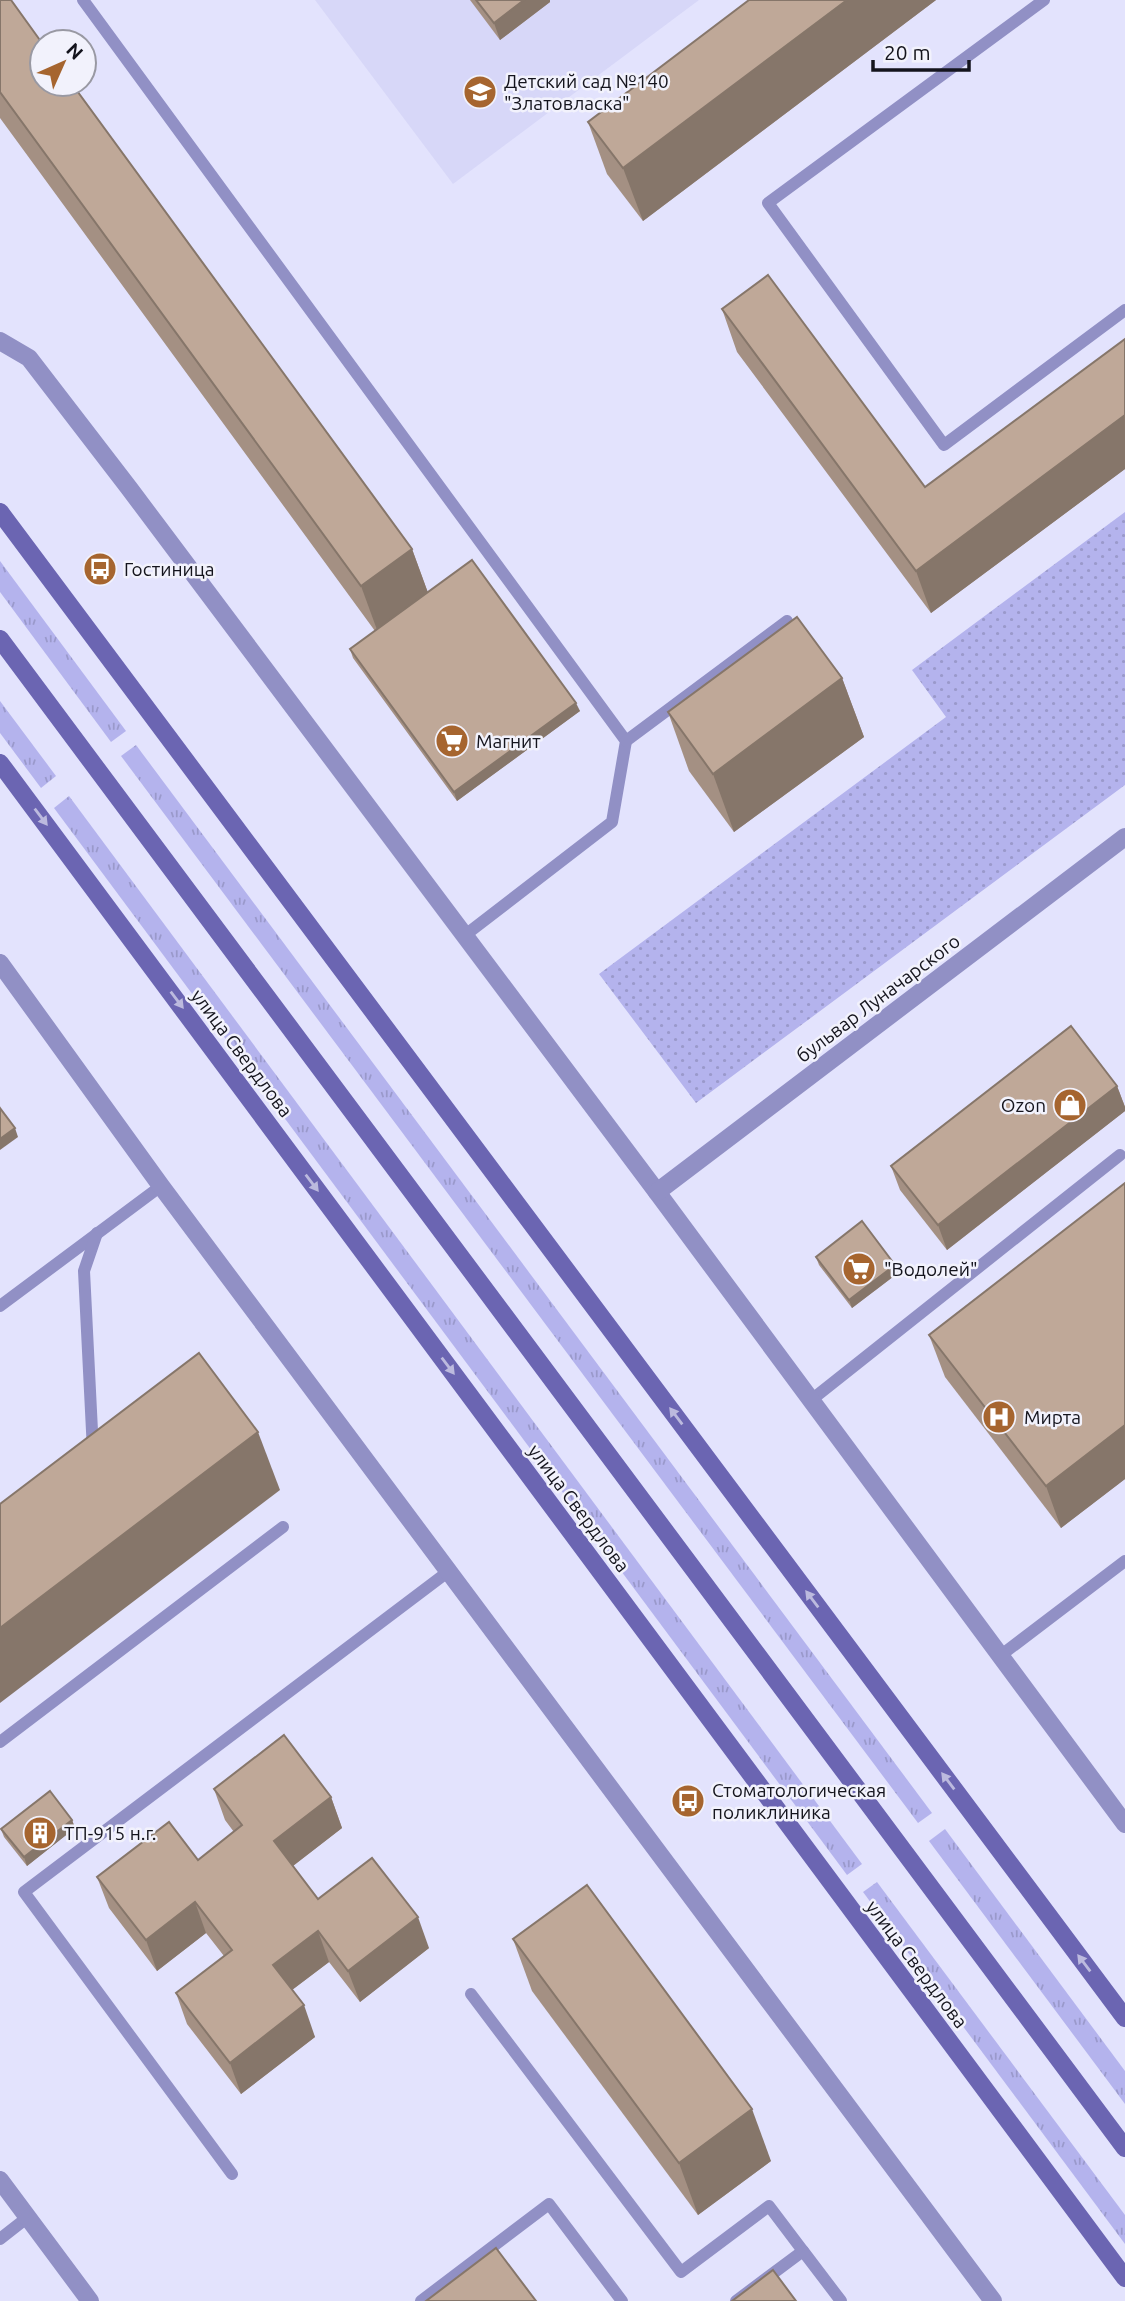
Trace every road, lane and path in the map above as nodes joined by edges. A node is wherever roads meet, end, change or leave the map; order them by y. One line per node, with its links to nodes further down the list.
1 (83, 0): 8 (lane)
2 (1044, 0): 3 (lane)
3 (1125, 310)
4 (0, 341): 11 (street)
5 (0, 512): 27 (main road, one-way to 5)
6 (787, 621): 8 (lane)
7 (0, 639): 28 (main road)
8 (626, 741): 11 (lane)
9 (0, 763): 34 (main road, улица Свердлова, one-way to 34)
10 (1125, 837): 15 (street, бульвар Луначарского)
11 (464, 936): 15 (street)
12 (0, 963): 14 (street)
13 (1120, 1155): 18 (lane)
14 (161, 1186): 16 (lane); 22 (street)
15 (657, 1192): 18 (street)
16 (97, 1233): 17 (lane); 19 (lane)
17 (0, 1306)
18 (810, 1401): 23 (street)
19 (93, 1463)
20 (283, 1527): 24 (lane)
21 (1125, 1561): 23 (lane)
22 (449, 1571): 29 (lane); 40 (street)
23 (1000, 1656): 25 (street)
24 (0, 1742)
25 (1125, 1824)
26 (471, 1994): 33 (lane)
27 (1125, 2018)
28 (1125, 2148)
29 (232, 2174)
30 (0, 2179): 31 (street)
31 (28, 2217): 32 (lane); 35 (street)
32 (0, 2239)
33 (803, 2250): 38 (lane); 39 (lane)
34 (1125, 2278)
35 (90, 2301)
36 (421, 2301): 37 (lane)
37 (622, 2301)
38 (736, 2301)
39 (841, 2301)
40 (993, 2301)

